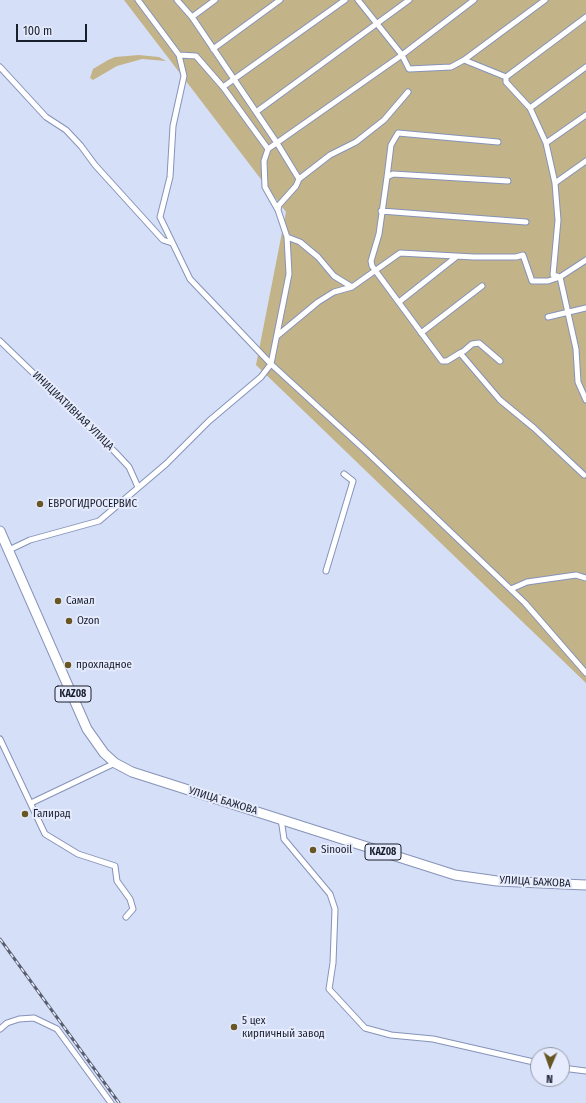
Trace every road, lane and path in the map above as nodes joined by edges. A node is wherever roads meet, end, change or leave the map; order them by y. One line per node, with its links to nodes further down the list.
1 (138, 0): 14 (street)
2 (177, 0): 10 (street)
3 (215, 0): 10 (street)
4 (280, 0): 13 (street)
5 (344, 0): 20 (street)
6 (358, 0): 12 (street)
7 (409, 0): 12 (street)
8 (474, 0): 15 (street)
9 (545, 0): 16 (street)
10 (192, 17): 13 (street)
11 (586, 17): 19 (street)
12 (377, 24): 15 (street); 24 (street)
13 (213, 49): 20 (street)
14 (179, 55): 21 (street); 39 (street)
15 (402, 55): 16 (street); 27 (street)
16 (464, 60): 19 (street)
17 (0, 67): 39 (street)
18 (586, 67): 23 (street)
19 (506, 77): 23 (street)
20 (233, 80): 21 (street); 24 (street)
21 (224, 88): 29 (street)
22 (408, 92): 32 (street)
23 (530, 108): 28 (street)
24 (256, 112): 27 (street)
25 (586, 115): 28 (street)
26 (498, 142): 31 (street)
27 (277, 143): 29 (street); 32 (street)
28 (546, 143): 34 (street)
29 (268, 149): 35 (street)
30 (586, 161): 34 (street)
31 (387, 177): 33 (street); 36 (street)
32 (299, 179): 35 (street)
33 (508, 181)
34 (555, 183): 43 (street)
35 (278, 210): 38 (street)
36 (381, 211): 37 (street); 42 (street)
37 (526, 222)
38 (287, 237): 45 (street); 51 (street)
39 (172, 243): 55 (street)
40 (456, 257): 42 (street); 43 (street); 46 (street)
41 (586, 260): 43 (street)
42 (374, 271): 45 (street); 46 (street)
43 (560, 277): 48 (street)
44 (482, 286): 50 (street)
45 (352, 287): 51 (street)
46 (399, 302): 50 (street)
47 (586, 308): 48 (street)
48 (567, 314): 49 (street); 56 (street)
49 (548, 317)
50 (421, 333): 53 (street)
51 (277, 336): 55 (street)
52 (0, 341): 59 (street, ИНИЦИАТИВНАЯ УЛИЦА)
53 (460, 353): 54 (street); 58 (street)
54 (500, 361)
55 (271, 364): 59 (street); 64 (street)
56 (586, 400)
57 (344, 474): 62 (street)
58 (584, 474)
59 (138, 487): 61 (street)
60 (0, 531): 61 (highway, УЛИЦА БАЖОВА)
61 (9, 550): 67 (highway, УЛИЦА БАЖОВА / KAZ08)
62 (326, 571)
63 (586, 578): 64 (street)
64 (511, 589): 65 (street)
65 (586, 673)
66 (0, 739): 68 (street)
67 (115, 763): 68 (street); 69 (highway, УЛИЦА БАЖОВА / KAZ08)
68 (31, 803): 71 (street)
69 (281, 819): 70 (highway, УЛИЦА БАЖОВА / KAZ08); 73 (street)
70 (586, 885)
71 (126, 917)
72 (0, 1028): 76 (street)
73 (530, 1061)
74 (570, 1069): 75 (street)
75 (586, 1071)
76 (112, 1103)

